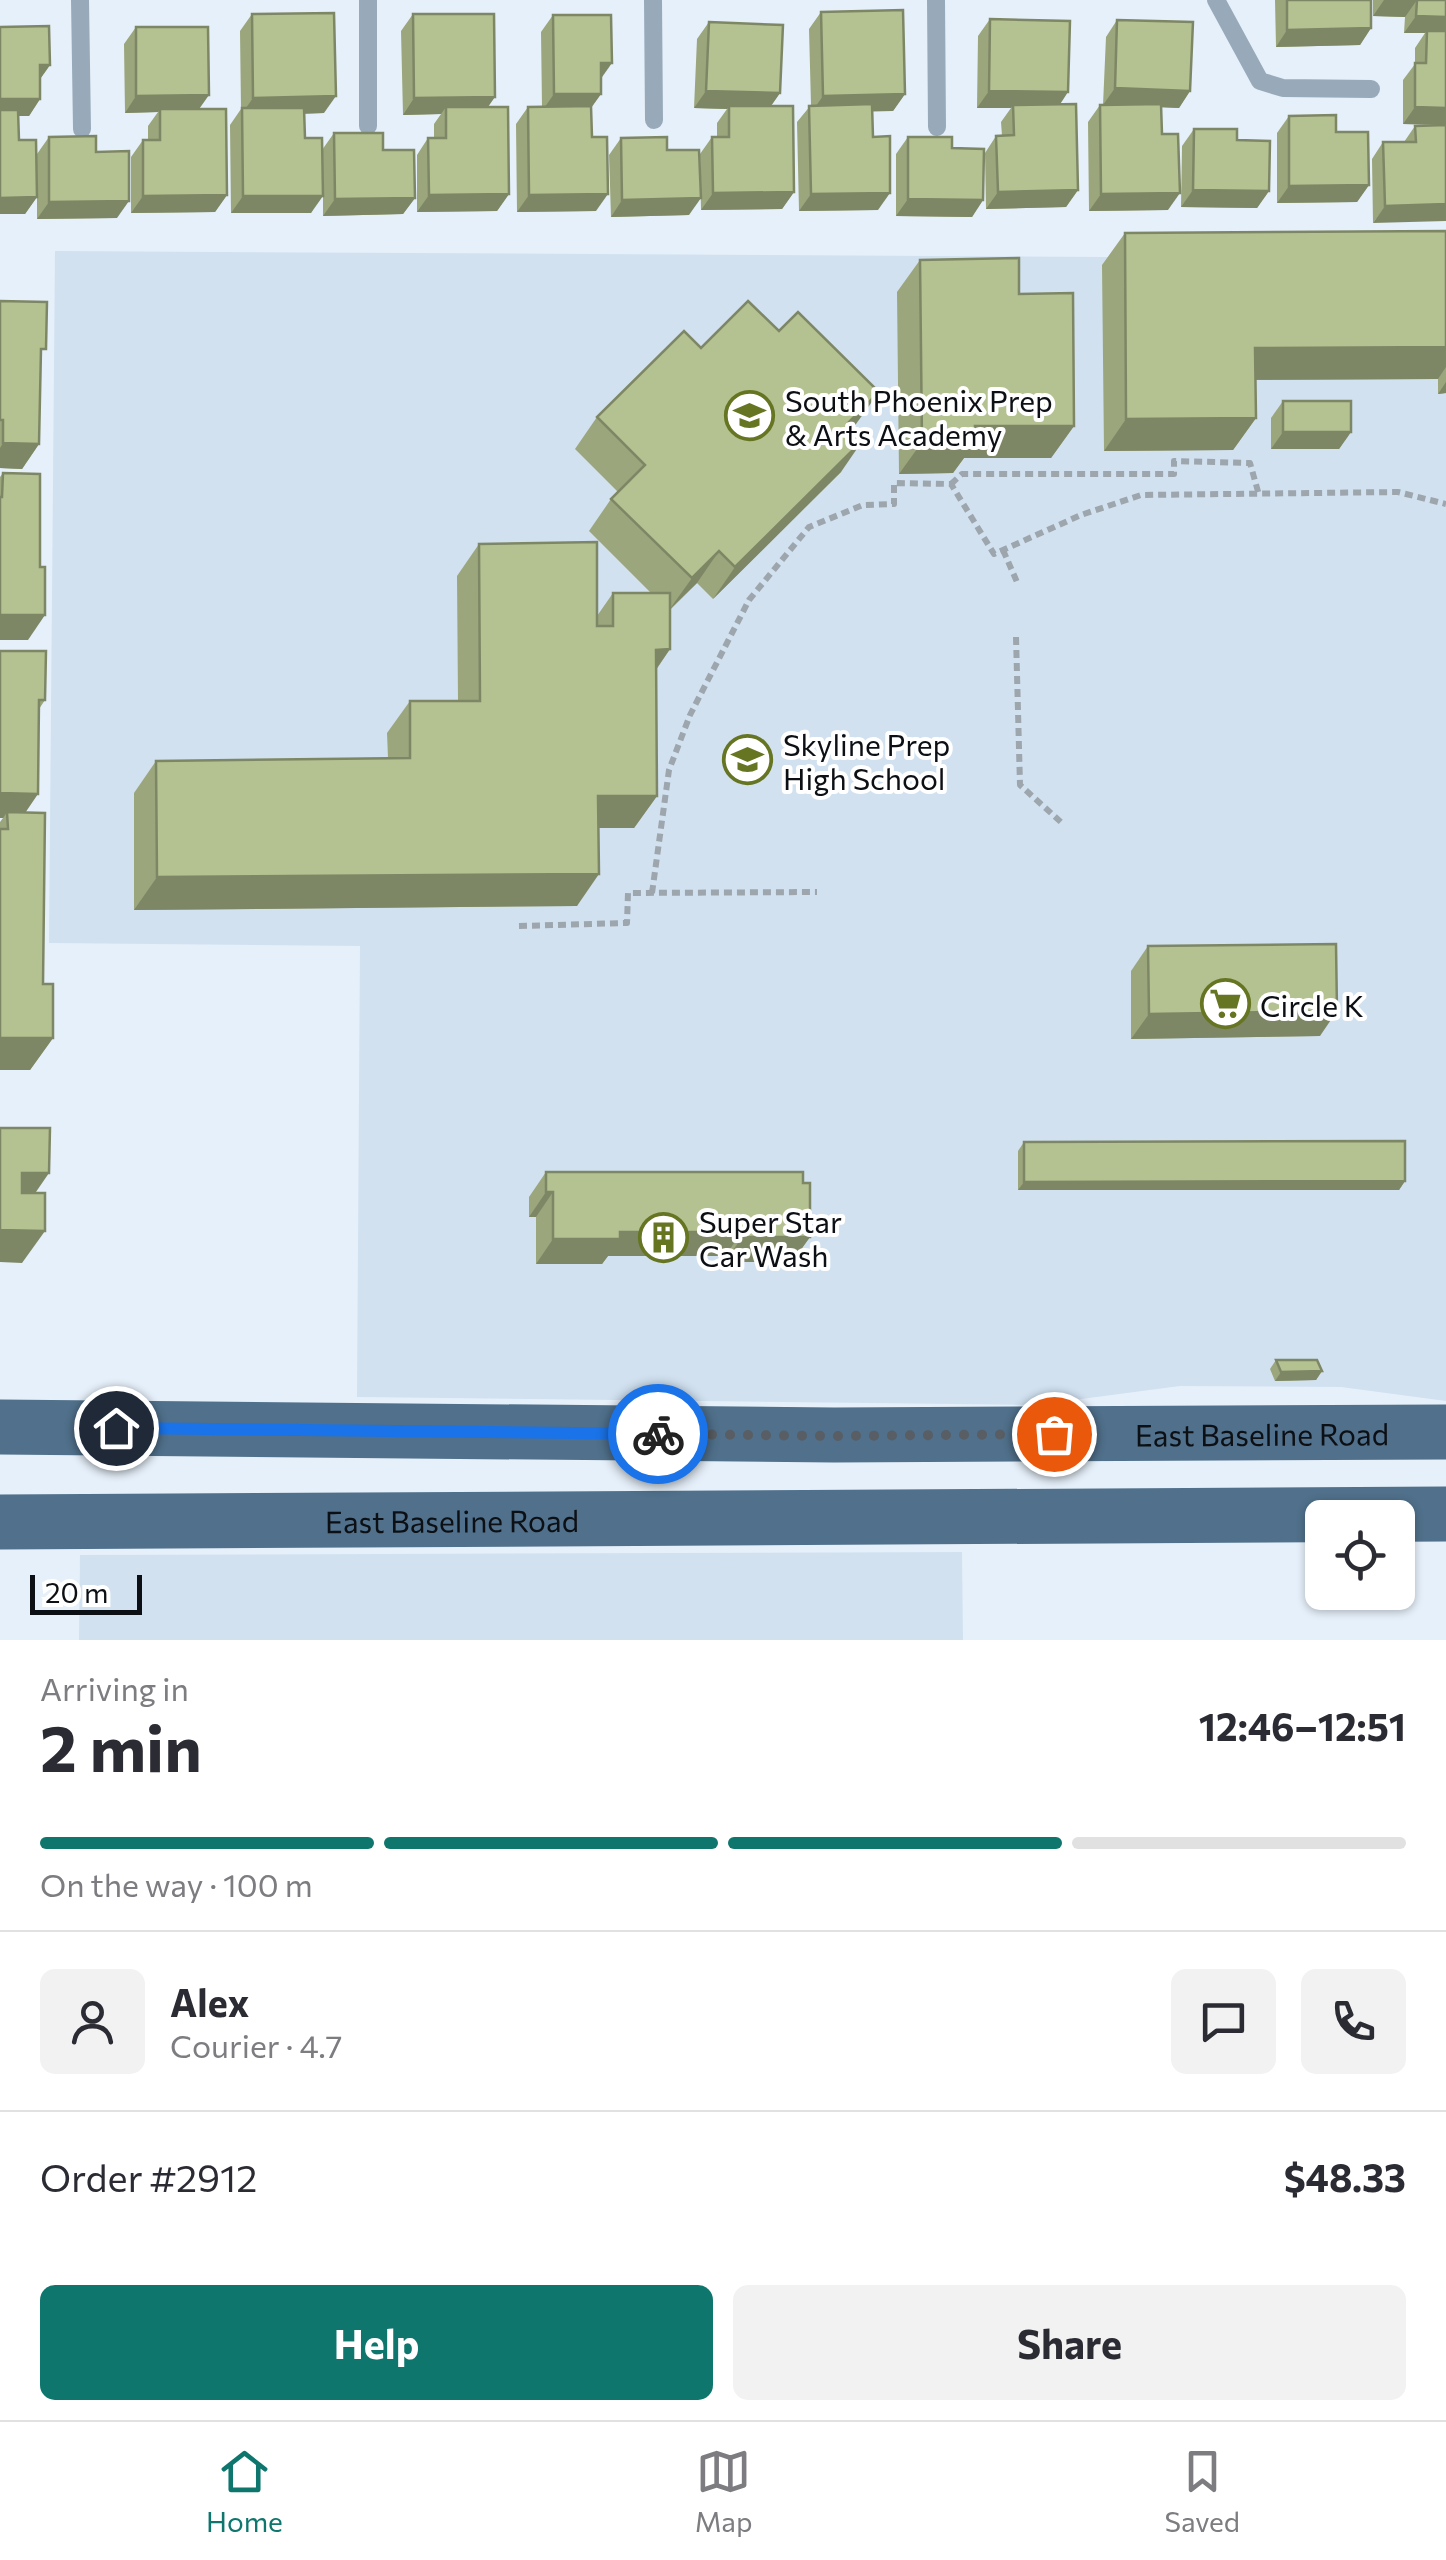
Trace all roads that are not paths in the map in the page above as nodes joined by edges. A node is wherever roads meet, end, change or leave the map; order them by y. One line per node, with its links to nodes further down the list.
1 (80, 0): 10 (lane)
2 (368, 0): 8 (lane)
3 (652, 0): 7 (lane)
4 (936, 0): 9 (lane)
5 (1216, 0): 6 (lane)
6 (1370, 89)
7 (654, 120)
8 (368, 126)
9 (937, 127)
10 (82, 129)
11 (0, 1427): 13 (main road, East Baseline Road)
12 (1446, 1432): 13 (main road, East Baseline Road)
13 (834, 1436): 15 (main road)
14 (1446, 1514): 15 (main road, East Baseline Road)
15 (829, 1518): 16 (main road, East Baseline Road)
16 (0, 1522)

